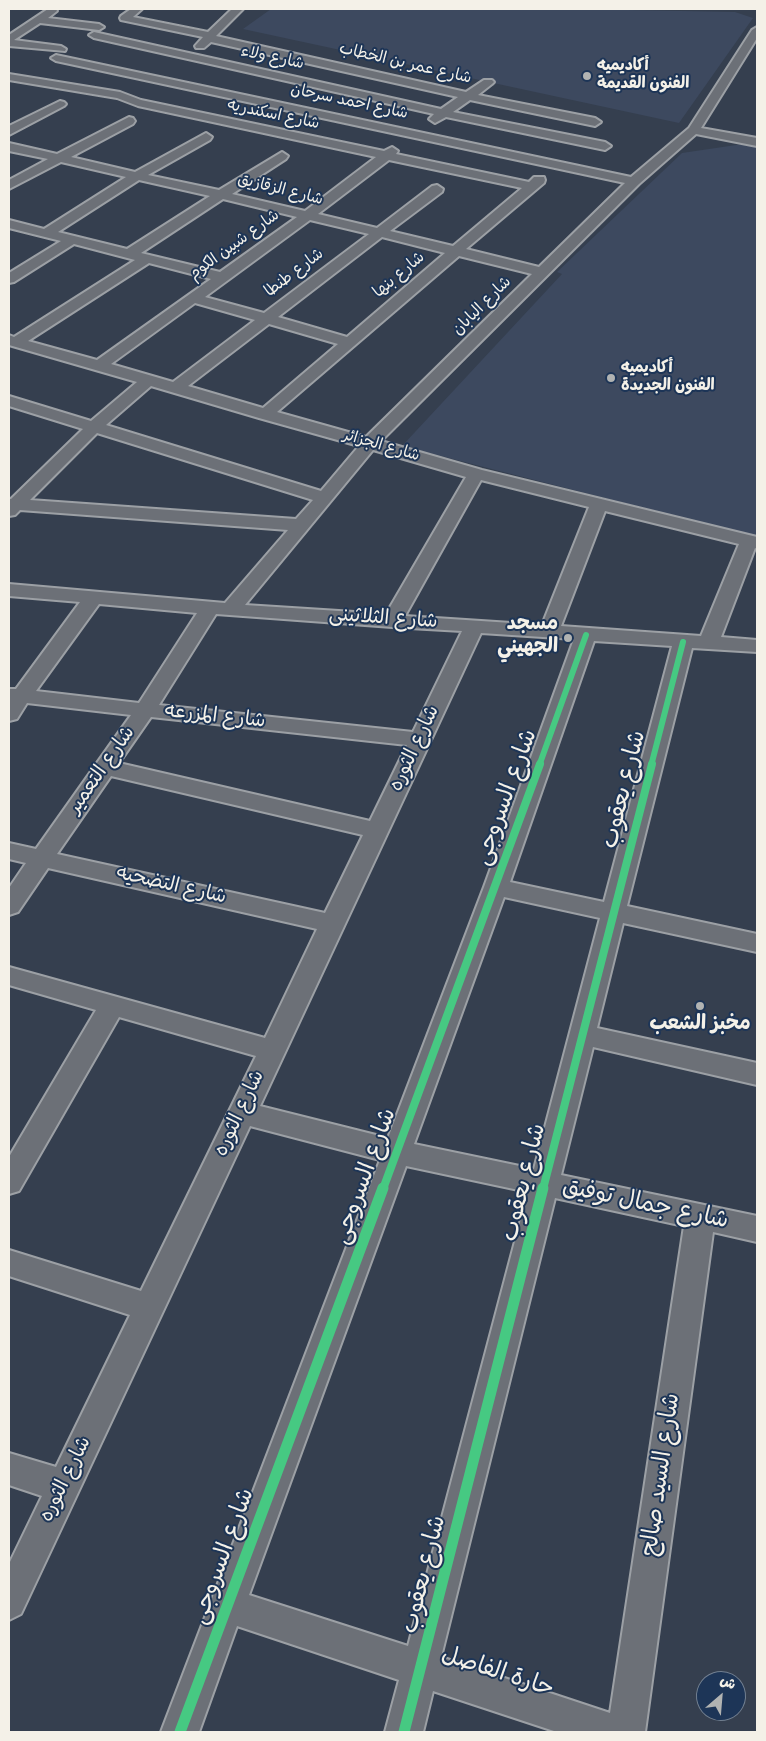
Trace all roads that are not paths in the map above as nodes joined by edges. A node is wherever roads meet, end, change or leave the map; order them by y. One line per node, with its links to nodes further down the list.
1 (55, 9): 4 (street)
2 (137, 9): 6 (street, شارع عمر بن الخطاب)
3 (238, 9): 6 (street)
4 (40, 20): 7 (street); 9 (street, شارع ولاء)
5 (757, 30): 21 (street, شارع اليابان)
6 (210, 37): 9 (street); 13 (street, شارع عمر بن الخطاب)
7 (9, 39)
8 (9, 43): 11 (street, شارع احمد سرحان)
9 (179, 62): 11 (street); 17 (street, شارع ولاء)
10 (9, 77): 14 (street, شارع اسكندريه)
11 (157, 79): 14 (street); 23 (street, شارع احمد سرحان)
12 (488, 82): 13 (street, شارع شبين الكوم)
13 (468, 96): 17 (street, شارع شبين الكوم); 20 (street, شارع عمر بن الخطاب)
14 (128, 99): 29 (street, شارع اسكندريه)
15 (60, 104): 18 (street)
16 (16, 111): 18 (street)
17 (443, 114): 23 (street, شارع شبين الكوم); 26 (street, شارع ولاء)
18 (38, 116): 22 (street)
19 (129, 122): 30 (street)
20 (595, 122)
21 (694, 130): 25 (street); 33 (street, شارع اليابان)
22 (9, 131)
23 (414, 133): 29 (street, شارع شبين الكوم); 31 (street, شارع احمد سرحان)
24 (206, 137): 32 (street)
25 (757, 142)
26 (605, 146)
27 (9, 147): 30 (street, شارع الزقازيق)
28 (282, 156): 37 (street)
29 (385, 156): 35 (street, شارع اسكندريه); 38 (street, شارع شبين الكوم)
30 (60, 158): 32 (street, شارع الزقازيق); 34 (street)
31 (558, 164): 33 (street, شارع احمد سرحان); 35 (street, شارع بنها)
32 (138, 175): 37 (street, شارع الزقازيق); 40 (street)
33 (634, 181): 46 (street, شارع اليابان)
34 (9, 185)
35 (532, 186): 43 (street, شارع بنها)
36 (437, 189): 41 (street, شارع طنطا)
37 (222, 195): 38 (street, شارع الزقازيق); 44 (street)
38 (307, 216): 41 (street, شارع الزقازيق); 48 (street, شارع شبين الكوم)
39 (9, 224): 40 (street)
40 (47, 233): 42 (street)
41 (379, 233): 43 (street, شارع الزقازيق); 50 (street, شارع طنطا)
42 (72, 240): 44 (street); 47 (street)
43 (456, 251): 46 (street, شارع الزقازيق); 52 (street, شارع بنها)
44 (129, 254): 45 (street)
45 (147, 258): 48 (street); 51 (street)
46 (543, 272): 59 (street, شارع اليابان)
47 (9, 278)
48 (222, 278): 49 (street, شارع شبين الكوم)
49 (193, 298): 50 (street); 53 (street, شارع شبين الكوم)
50 (266, 319): 52 (street); 55 (street, شارع طنطا)
51 (13, 341): 53 (street, شارع الجزائر)
52 (349, 342): 57 (street, شارع بنها)
53 (99, 366): 54 (street, شارع الجزائر)
54 (148, 380): 55 (street, شارع الجزائر); 58 (street)
55 (175, 388): 57 (street, شارع الجزائر)
56 (9, 401): 58 (street)
57 (265, 414): 59 (street, شارع الجزائر)
58 (94, 427): 61 (street); 63 (street)
59 (369, 444): 60 (street, شارع الجزائر); 61 (street, شارع اليابان)
60 (476, 474): 62 (street, شارع الجزائر); 69 (street)
61 (323, 497): 64 (street, شارع اليابان)
62 (599, 504): 65 (street, شارع الجزائر); 71 (street)
63 (11, 507): 64 (street)
64 (301, 525): 68 (street, شارع اليابان)
65 (753, 542): 73 (street, شارع يعقوب)
66 (9, 590): 67 (street, شارع الثلاثينى)
67 (94, 597): 68 (street, شارع الثلاثينى); 75 (street)
68 (221, 608): 69 (street, شارع الثلاثينى); 76 (street, شارع التعمير)
69 (392, 621): 70 (street, شارع الثلاثينى)
70 (474, 627): 71 (street, شارع الثلاثينى); 78 (street, شارع الثوره)
71 (549, 632): 72 (street, شارع الثلاثينى)
72 (586, 635): 73 (street, شارع الثلاثينى); 83 (street, شارع السروجى)
73 (695, 643): 74 (street, شارع الثلاثينى); 85 (street, شارع يعقوب)
74 (757, 646)
75 (15, 695): 76 (street, شارع المزرعه); 77 (street)
76 (145, 710): 78 (street, شارع المزرعه); 79 (street, شارع التعمير)
77 (9, 714)
78 (421, 740): 80 (street, شارع الثوره)
79 (105, 767): 80 (street); 82 (street, شارع التعمير)
80 (377, 831): 86 (street, شارع الثوره)
81 (9, 851): 82 (street, شارع التضحيه)
82 (43, 858): 84 (street, شارع التعمير); 86 (street, شارع التضحيه)
83 (496, 887): 85 (street); 94 (street, شارع السروجى)
84 (9, 906)
85 (615, 913): 87 (street); 90 (street, شارع يعقوب)
86 (334, 924): 91 (street, شارع الثوره)
87 (756, 937)
88 (9, 976): 89 (street)
89 (113, 1004): 91 (street); 95 (street)
90 (583, 1035): 92 (street); 96 (street, شارع يعقوب)
91 (272, 1050): 93 (street, شارع الثوره)
92 (757, 1074)
93 (242, 1113): 94 (street, شارع جمال توفيق); 100 (street, شارع الثوره)
94 (396, 1152): 96 (street, شارع جمال توفيق); 104 (street, شارع السروجى)
95 (9, 1182)
96 (545, 1185): 97 (street, شارع جمال توفيق); 105 (street, شارع يعقوب)
97 (700, 1217): 98 (street, شارع جمال توفيق); 109 (street, شارع السيد صالح)
98 (757, 1229)
99 (9, 1263): 100 (street)
100 (150, 1308): 102 (street, شارع الثوره)
101 (9, 1469): 102 (street)
102 (63, 1486): 103 (street, شارع الثوره)
103 (9, 1602)
104 (227, 1605): 105 (street, حارة الفاصل); 106 (street, شارع السروجى)
105 (421, 1669): 107 (street, شارع يعقوب); 108 (street, حارة الفاصل)
106 (180, 1732)
107 (404, 1732)
108 (612, 1732)
109 (626, 1732)

